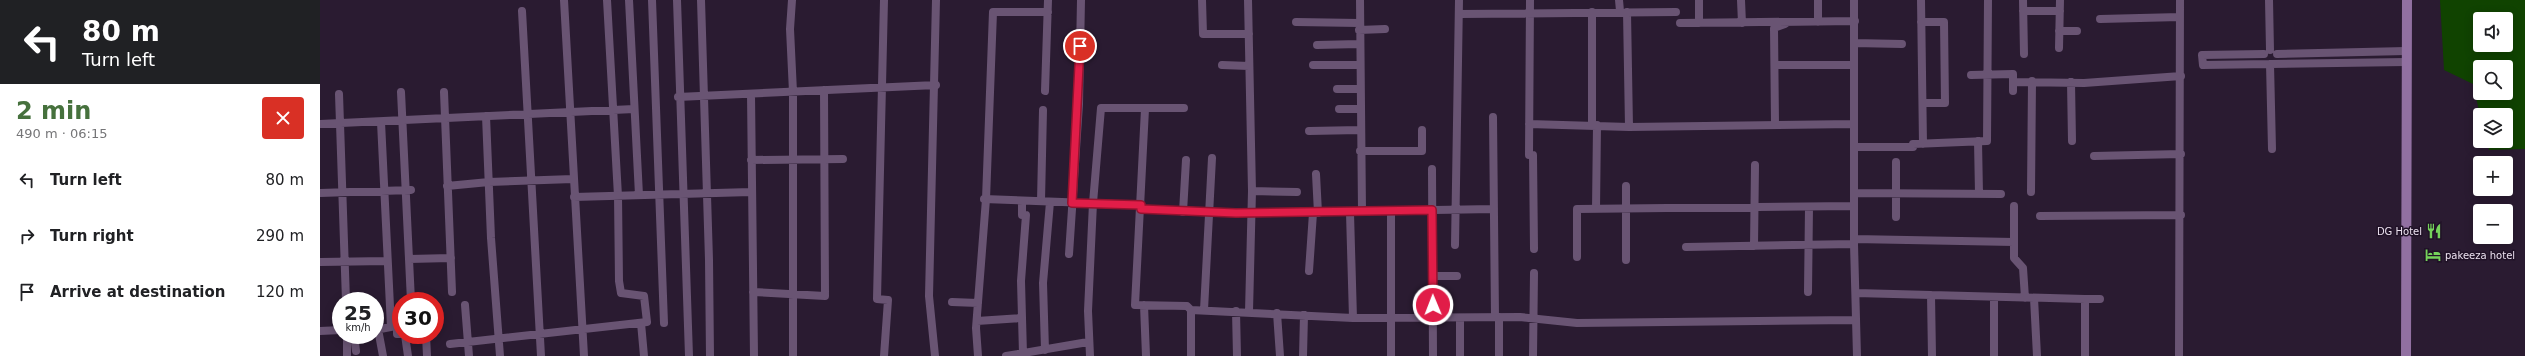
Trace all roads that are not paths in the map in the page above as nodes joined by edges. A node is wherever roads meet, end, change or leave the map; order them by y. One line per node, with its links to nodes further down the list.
1 (564, 0): 97 (street)
2 (606, 0): 95 (street)
3 (629, 0): 91 (street)
4 (652, 0): 149 (street)
5 (678, 0): 88 (street)
6 (701, 0): 87 (street)
7 (792, 0): 84 (street)
8 (884, 0): 76 (street)
9 (936, 0): 75 (street)
10 (1048, 0): 32 (street)
11 (1081, 0): 159 (street)
12 (1202, 0): 52 (street)
13 (1248, 0): 52 (street)
14 (1360, 0): 48 (street)
15 (1459, 0): 36 (street)
16 (1530, 0): 37 (street)
17 (1619, 0): 34 (street)
18 (1699, 0): 46 (street)
19 (1741, 0): 47 (street)
20 (1818, 0): 43 (street)
21 (1854, 0): 40 (street)
22 (1921, 0): 44 (street)
23 (1988, 0): 69 (street)
24 (2023, 0): 31 (street)
25 (2060, 0): 29 (street)
26 (2180, 0): 38 (street)
27 (2269, 0): 59 (street)
28 (2407, 0): 58 (main road)
29 (2060, 10): 31 (street); 50 (street)
30 (522, 11): 98 (street)
31 (2023, 11): 60 (street)
32 (1048, 12): 80 (street); 155 (street)
33 (1592, 12): 34 (street); 37 (street); 109 (street)
34 (1623, 12): 35 (street); 110 (street)
35 (1676, 12)
36 (1458, 14): 37 (street); 170 (street)
37 (1530, 15): 106 (street)
38 (2180, 16): 39 (street); 71 (street)
39 (2100, 19)
40 (1854, 21): 43 (street); 53 (street)
41 (1296, 22): 48 (street)
42 (1788, 22): 43 (street); 47 (street); 66 (street)
43 (1818, 22)
44 (1921, 22): 89 (street); 89 (street)
45 (1680, 23): 46 (street)
46 (1699, 23): 47 (street)
47 (1742, 23)
48 (1359, 26): 49 (street); 54 (street)
49 (1385, 29)
50 (2059, 31): 51 (street); 57 (street)
51 (2077, 31)
52 (1249, 34): 68 (street)
53 (1854, 43): 55 (street); 67 (street)
54 (1359, 44): 56 (street); 65 (street)
55 (1902, 44)
56 (1316, 45)
57 (2059, 48)
58 (2406, 51): 59 (street); 61 (main road)
59 (2270, 53): 62 (street); 62 (street); 62 (street)
60 (2024, 54)
61 (2406, 62): 62 (street); 287 (main road)
62 (2271, 64): 118 (street)
63 (1222, 65): 68 (street)
64 (1313, 65): 65 (street)
65 (1360, 65): 78 (street)
66 (1774, 65): 67 (street); 107 (street)
67 (1854, 65): 108 (street)
68 (1249, 66): 139 (street)
69 (1988, 74): 70 (street); 73 (street); 114 (street)
70 (1971, 75)
71 (2181, 76): 74 (street); 120 (street)
72 (2032, 81): 73 (street); 74 (street); 144 (street)
73 (2014, 82): 81 (street)
74 (2071, 82): 115 (street)
75 (936, 85): 76 (street); 267 (street)
76 (882, 88): 79 (street); 266 (street)
77 (1337, 89): 78 (street)
78 (1360, 89): 94 (street)
79 (824, 90): 84 (street); 124 (street)
80 (1045, 91)
81 (2013, 91)
82 (401, 92): 102 (street)
83 (444, 92): 101 (street)
84 (793, 92): 86 (street); 123 (street)
85 (339, 94): 104 (street)
86 (750, 94): 87 (street); 126 (street)
87 (703, 96): 88 (street); 147 (street)
88 (679, 97): 146 (street)
89 (1923, 104): 116 (street)
90 (1184, 108): 92 (street)
91 (634, 109): 95 (street); 152 (street)
92 (1145, 109): 160 (street); 163 (street)
93 (1340, 109): 94 (street)
94 (1360, 109): 111 (street)
95 (612, 110): 97 (street); 153 (street)
96 (1043, 110): 157 (street)
97 (570, 112): 98 (street); 132 (street)
98 (528, 114): 99 (street); 133 (street)
99 (486, 116): 101 (street); 134 (street)
100 (1493, 117): 166 (street)
101 (444, 119): 102 (street); 135 (street)
102 (403, 121): 103 (street); 137 (street)
103 (381, 122): 104 (street); 138 (street)
104 (339, 123): 105 (street); 140 (street)
105 (320, 124)
106 (1529, 124): 109 (street); 187 (street)
107 (1775, 124): 108 (street); 110 (street)
108 (1854, 124): 117 (street)
109 (1594, 125): 110 (street); 167 (street)
110 (1629, 128)
111 (1360, 130): 113 (street); 119 (street)
112 (1422, 130): 119 (street)
113 (1309, 131)
114 (1978, 141): 116 (street); 150 (street)
115 (2072, 141)
116 (1924, 144): 117 (street)
117 (1854, 148): 143 (street)
118 (2272, 149)
119 (1360, 150): 172 (street)
120 (2180, 154): 121 (street); 179 (street)
121 (2094, 156)
122 (1212, 158): 174 (street)
123 (793, 159): 124 (street); 126 (street); 206 (street)
124 (824, 159): 125 (street); 206 (street)
125 (843, 159)
126 (751, 160): 141 (street)
127 (1186, 160): 173 (street)
128 (1896, 162): 148 (street)
129 (1755, 165): 165 (street)
130 (1432, 169): 169 (street)
131 (1316, 174): 176 (street)
132 (573, 179): 133 (street); 154 (street)
133 (532, 180): 134 (street); 238 (street)
134 (489, 182): 135 (street); 239 (street)
135 (448, 186): 189 (street)
136 (1626, 186): 171 (street)
137 (410, 190): 138 (street); 191 (street)
138 (384, 191): 140 (street); 194 (street)
139 (1252, 191): 142 (street); 175 (street)
140 (343, 192): 145 (street); 193 (street)
141 (751, 192): 147 (street); 203 (street)
142 (1296, 192)
143 (1854, 192): 148 (street); 161 (street)
144 (2031, 192)
145 (320, 193)
146 (683, 193): 147 (street); 149 (street); 261 (street)
147 (706, 193): 262 (street)
148 (1896, 193): 150 (street); 180 (street)
149 (660, 194): 152 (street); 234 (street)
150 (1979, 194): 151 (street)
151 (2001, 194)
152 (639, 195): 153 (street)
153 (618, 196): 154 (street); 233 (street)
154 (574, 197): 235 (street)
155 (985, 199): 156 (street); 215 (street)
156 (1022, 201): 157 (street); 225 (street)
157 (1041, 202): 158 (street)
158 (1050, 202): 159 (street); 248 (street)
159 (1072, 203): 160 (street); 188 (street)
160 (1093, 203): 163 (street); 241 (street)
161 (1854, 206): 164 (street); 181 (street)
162 (2014, 206): 182 (street)
163 (1141, 207): 173 (street); 216 (street)
164 (1809, 207): 165 (street); 184 (street)
165 (1755, 208): 171 (street); 185 (street)
166 (1494, 209): 170 (street); 224 (street)
167 (1596, 209): 171 (street); 190 (street)
168 (1391, 210): 169 (street); 172 (street); 227 (street)
169 (1432, 210): 170 (street); 198 (street)
170 (1455, 210): 183 (street)
171 (1626, 210): 192 (street)
172 (1362, 211): 177 (street)
173 (1182, 212): 174 (street)
174 (1208, 213): 175 (street); 219 (street)
175 (1250, 213): 176 (street); 221 (street)
176 (1316, 213): 177 (street); 196 (street)
177 (1350, 213): 226 (street)
178 (2040, 216): 179 (street)
179 (2181, 216): 286 (street)
180 (1896, 217)
181 (1854, 242): 182 (street); 184 (street); 205 (street)
182 (2014, 242): 210 (street)
183 (1455, 245)
184 (1807, 245): 185 (street); 204 (street)
185 (1754, 246): 186 (street)
186 (1686, 247)
187 (1534, 250)
188 (1069, 254)
189 (451, 258): 191 (street); 202 (street)
190 (1577, 258)
191 (409, 259): 201 (street)
192 (1626, 260)
193 (345, 261): 194 (street); 195 (street); 200 (street)
194 (387, 261): 208 (street)
195 (320, 262)
196 (1309, 271)
197 (1534, 273): 228 (street)
198 (1433, 276): 199 (street); 229 (street)
199 (1457, 276)
200 (346, 292)
201 (411, 292)
202 (452, 292)
203 (753, 292): 206 (street); 264 (street)
204 (1808, 292)
205 (1856, 293): 207 (street); 231 (street)
206 (794, 294): 265 (street)
207 (1931, 295): 209 (street); 282 (street)
208 (392, 297)
209 (1994, 297): 210 (street); 283 (street)
210 (2025, 298): 211 (street)
211 (2034, 298): 212 (street); 284 (street)
212 (2085, 299): 213 (street); 285 (street)
213 (2100, 299)
214 (952, 302): 215 (street)
215 (978, 303): 232 (street)
216 (1144, 305): 218 (street); 271 (street)
217 (465, 306): 240 (street)
218 (1191, 310): 219 (street); 272 (street)
219 (1204, 310): 220 (street)
220 (1236, 311): 221 (street); 273 (street)
221 (1249, 312): 222 (street)
222 (1277, 313): 223 (street); 274 (street)
223 (1304, 315): 226 (street); 275 (street)
224 (1497, 317): 228 (street); 230 (street); 279 (street)
225 (1021, 318): 232 (street); 250 (street)
226 (1353, 318): 227 (street)
227 (1391, 318): 229 (street); 276 (street)
228 (1533, 318): 231 (street); 280 (street)
229 (1434, 319): 230 (street); 277 (street)
230 (1460, 319): 278 (street)
231 (1856, 320): 281 (street)
232 (977, 321): 268 (street)
233 (641, 323): 235 (street); 260 (street)
234 (664, 323)
235 (582, 329): 238 (street); 259 (street)
236 (332, 330): 237 (street)
237 (320, 331)
238 (540, 334): 239 (street); 258 (street)
239 (499, 339): 240 (street); 257 (street)
240 (468, 342): 247 (street); 256 (street)
241 (1088, 342): 248 (street); 270 (street)
242 (347, 344): 252 (street)
243 (355, 344): 249 (street)
244 (380, 344): 253 (street)
245 (406, 344): 254 (street)
246 (427, 344): 255 (street)
247 (450, 344)
248 (1045, 350): 251 (street)
249 (356, 351)
250 (1023, 354): 251 (street); 269 (street)
251 (1034, 354)
252 (347, 355)
253 (383, 356)
254 (408, 356)
255 (428, 356)
256 (469, 356)
257 (500, 356)
258 (541, 356)
259 (584, 356)
260 (644, 356)
261 (689, 356)
262 (710, 356)
263 (751, 356): 264 (street)
264 (754, 356)
265 (793, 356)
266 (884, 356)
267 (935, 356)
268 (978, 356)
269 (1006, 356)
270 (1090, 356)
271 (1146, 356)
272 (1191, 356)
273 (1237, 356)
274 (1280, 356)
275 (1303, 356)
276 (1391, 356)
277 (1433, 356)
278 (1460, 356)
279 (1499, 356)
280 (1533, 356)
281 (1857, 356)
282 (1932, 356)
283 (1994, 356)
284 (2037, 356)
285 (2085, 356)
286 (2179, 356)
287 (2406, 356)

